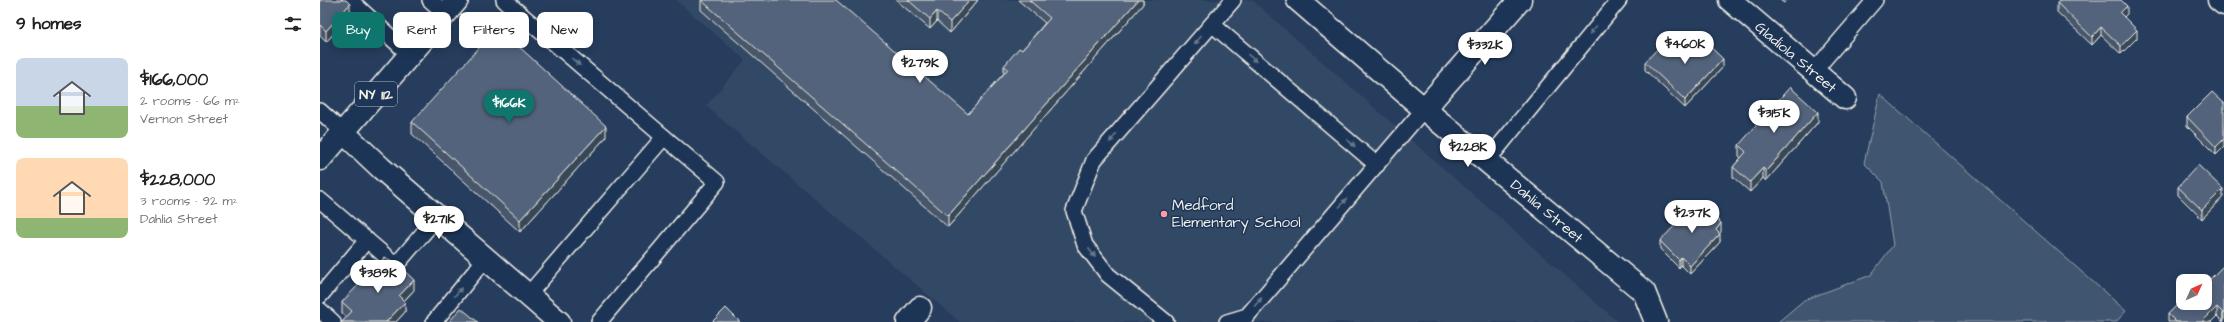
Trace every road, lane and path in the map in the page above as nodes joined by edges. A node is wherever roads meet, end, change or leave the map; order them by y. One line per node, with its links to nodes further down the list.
1 (350, 0): 13 (lane)
2 (504, 0): 19 (lane, one-way to 19)
3 (1233, 0): 12 (lane)
4 (1298, 0): 16 (street, Dahlia Street)
5 (1520, 0): 16 (street)
6 (1619, 0): 21 (lane, one-way to 21)
7 (1730, 0): 14 (street, Gladiola Street)
8 (1875, 0): 14 (lane)
9 (2219, 0): 11 (street)
10 (444, 4): 13 (street, NY 112)
11 (2224, 4)
12 (1212, 24): 22 (lane, one-way to 22); 34 (lane, one-way to 34)
13 (410, 55): 18 (street, NY 112)
14 (1814, 71): 15 (street, Gladiola Street)
15 (1845, 98)
16 (1424, 109): 21 (street, Dahlia Street); 22 (lane)
17 (320, 111): 18 (lane)
18 (343, 132): 20 (street, NY 112); 24 (street)
19 (664, 137): 27 (lane); 33 (lane)
20 (320, 159)
21 (1487, 161): 36 (street, Dahlia Street)
22 (1377, 165): 35 (lane, one-way to 22)
23 (320, 200): 25 (lane)
24 (438, 216): 25 (lane); 26 (street)
25 (367, 240): 28 (lane)
26 (486, 258): 27 (street); 31 (lane, one-way to 26)
27 (528, 295): 32 (street)
28 (320, 296)
29 (320, 310): 30 (lane)
30 (333, 322)
31 (434, 322)
32 (559, 322)
33 (599, 322)
34 (1166, 322)
35 (1227, 322)
36 (1656, 322)

